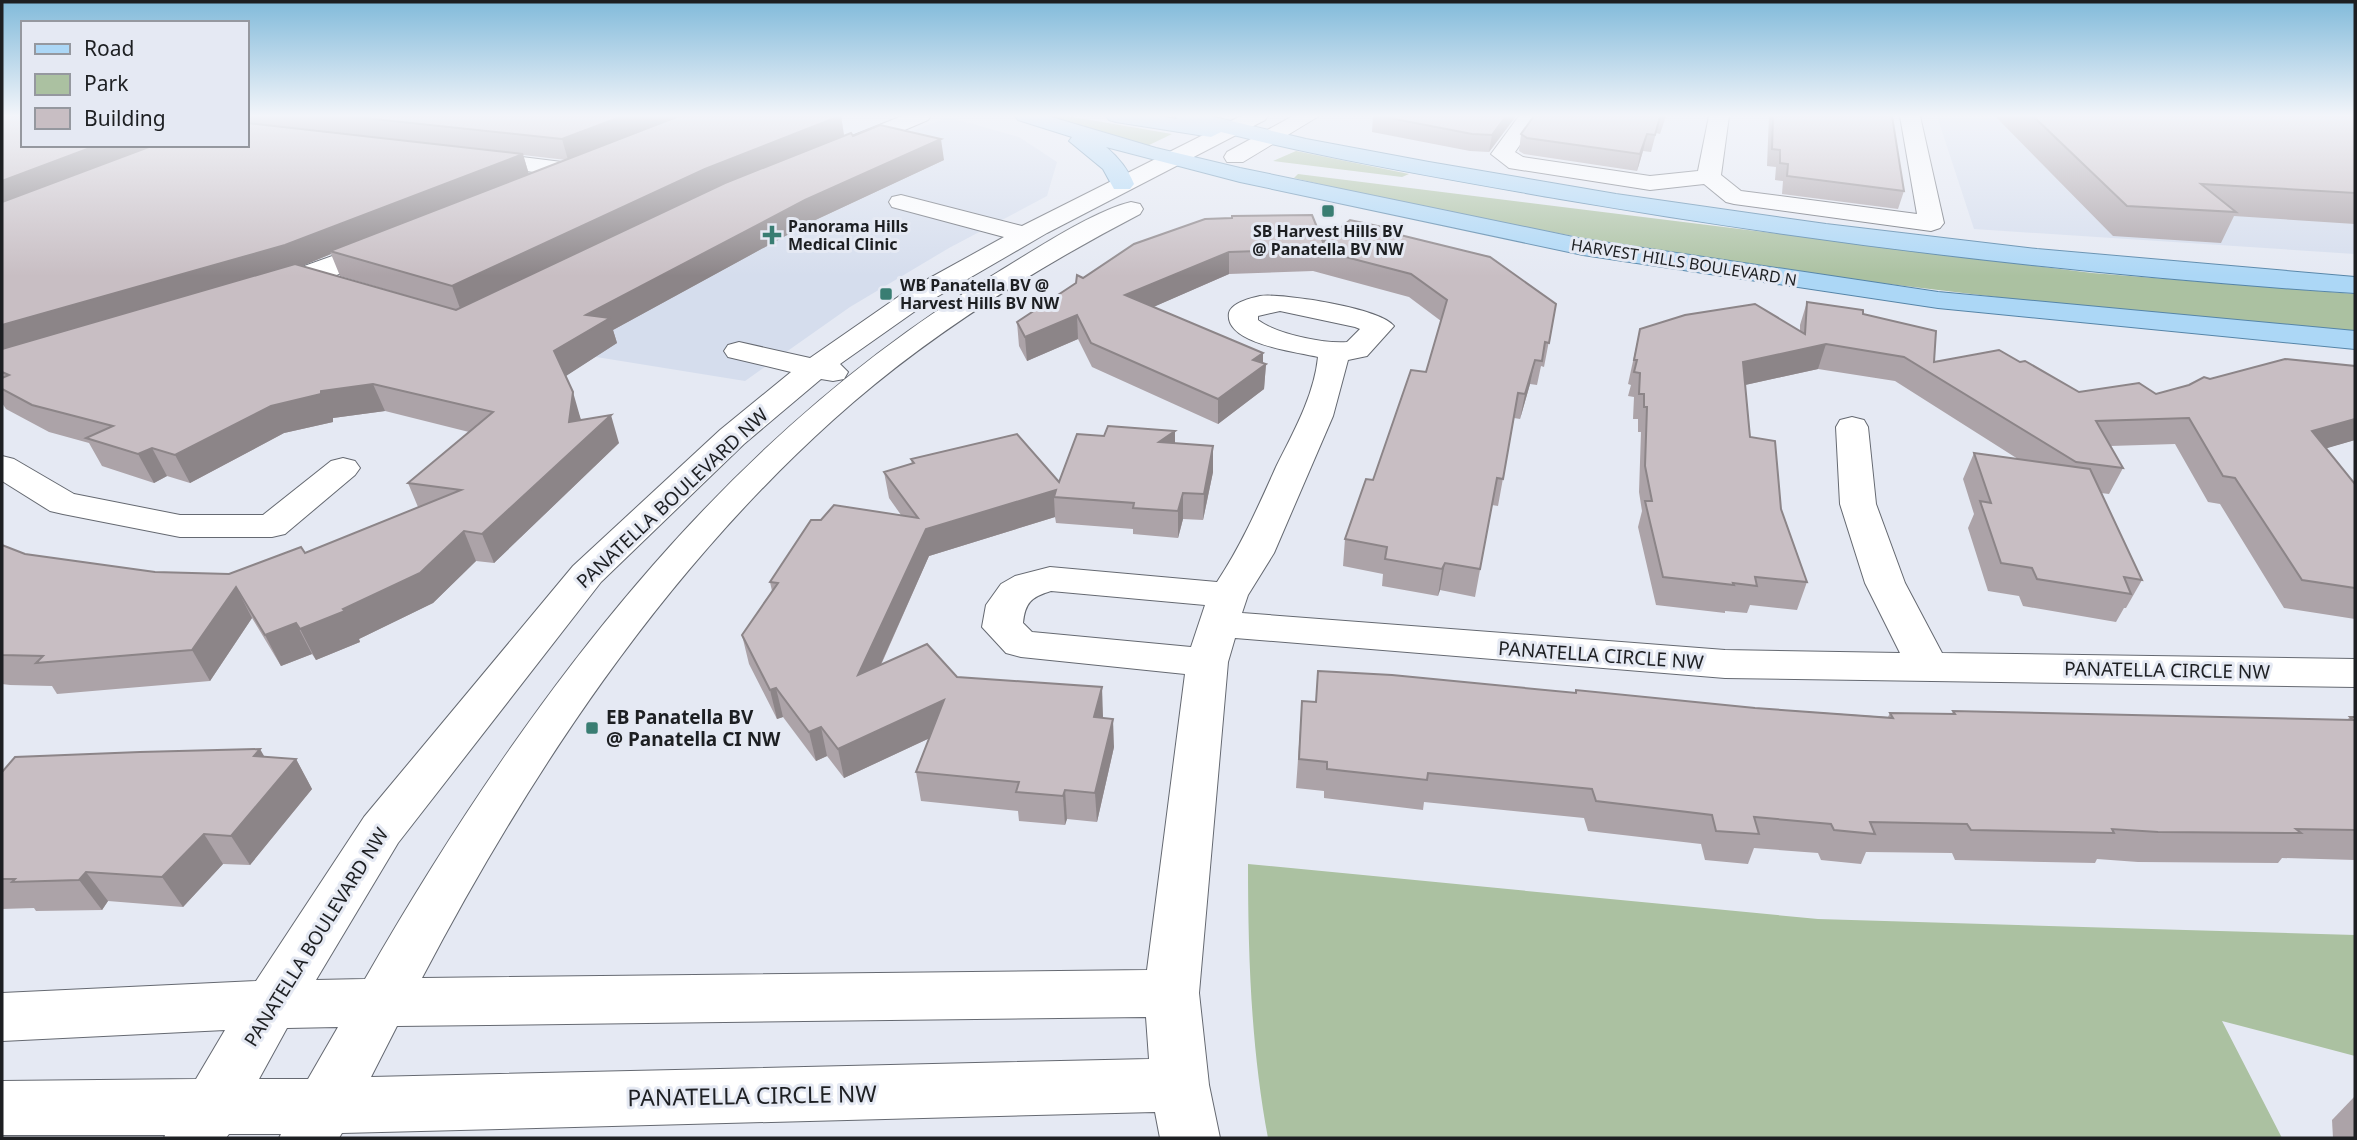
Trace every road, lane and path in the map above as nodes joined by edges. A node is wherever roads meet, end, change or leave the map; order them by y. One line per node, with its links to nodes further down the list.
1 (574, 169): 13 (street)
2 (1116, 169): 12 (main road)
3 (1153, 169): 12 (street, PANATELLA BOULEVARD NW)
4 (1212, 169): 26 (street, PANATELLA BOULEVARD NW)
5 (1246, 169): 22 (main road, HARVEST HILLS BOULEVARD N)
6 (1276, 169): 14 (main road)
7 (1429, 169): 14 (main road)
8 (1558, 169): 11 (street)
9 (1710, 169): 11 (street)
10 (1920, 169): 11 (street)
11 (1709, 177)
12 (1122, 184): 16 (street, PANATELLA BOULEVARD NW)
13 (520, 191)
14 (1605, 200): 19 (main road)
15 (901, 202): 16 (street)
16 (1026, 235): 25 (street, PANATELLA BOULEVARD NW)
17 (407, 236): 18 (street)
18 (306, 277): 20 (street); 21 (street)
19 (2355, 285)
20 (345, 289)
21 (254, 292)
22 (2355, 340)
23 (739, 351): 25 (street)
24 (1334, 352): 30 (street)
25 (815, 368): 26 (street); 35 (street, PANATELLA BOULEVARD NW)
26 (865, 379): 34 (street, PANATELLA BOULEVARD NW)
27 (1852, 427): 31 (street)
28 (2, 466): 29 (street)
29 (343, 468)
30 (1219, 627): 31 (street, PANATELLA CIRCLE NW); 33 (street, PANATELLA CIRCLE NW)
31 (1928, 666): 32 (street, PANATELLA CIRCLE NW)
32 (2355, 673)
33 (1172, 993): 34 (street); 38 (street, PANATELLA CIRCLE NW)
34 (383, 1002): 35 (street); 39 (street, PANATELLA BOULEVARD NW)
35 (271, 1004): 36 (street); 40 (street, PANATELLA BOULEVARD NW)
36 (2, 1017)
37 (2, 1108): 40 (street, PANATELLA CIRCLE NW)
38 (1185, 1112): 39 (street, PANATELLA CIRCLE NW)
39 (317, 1122): 40 (street, PANATELLA CIRCLE NW)
40 (202, 1123)

